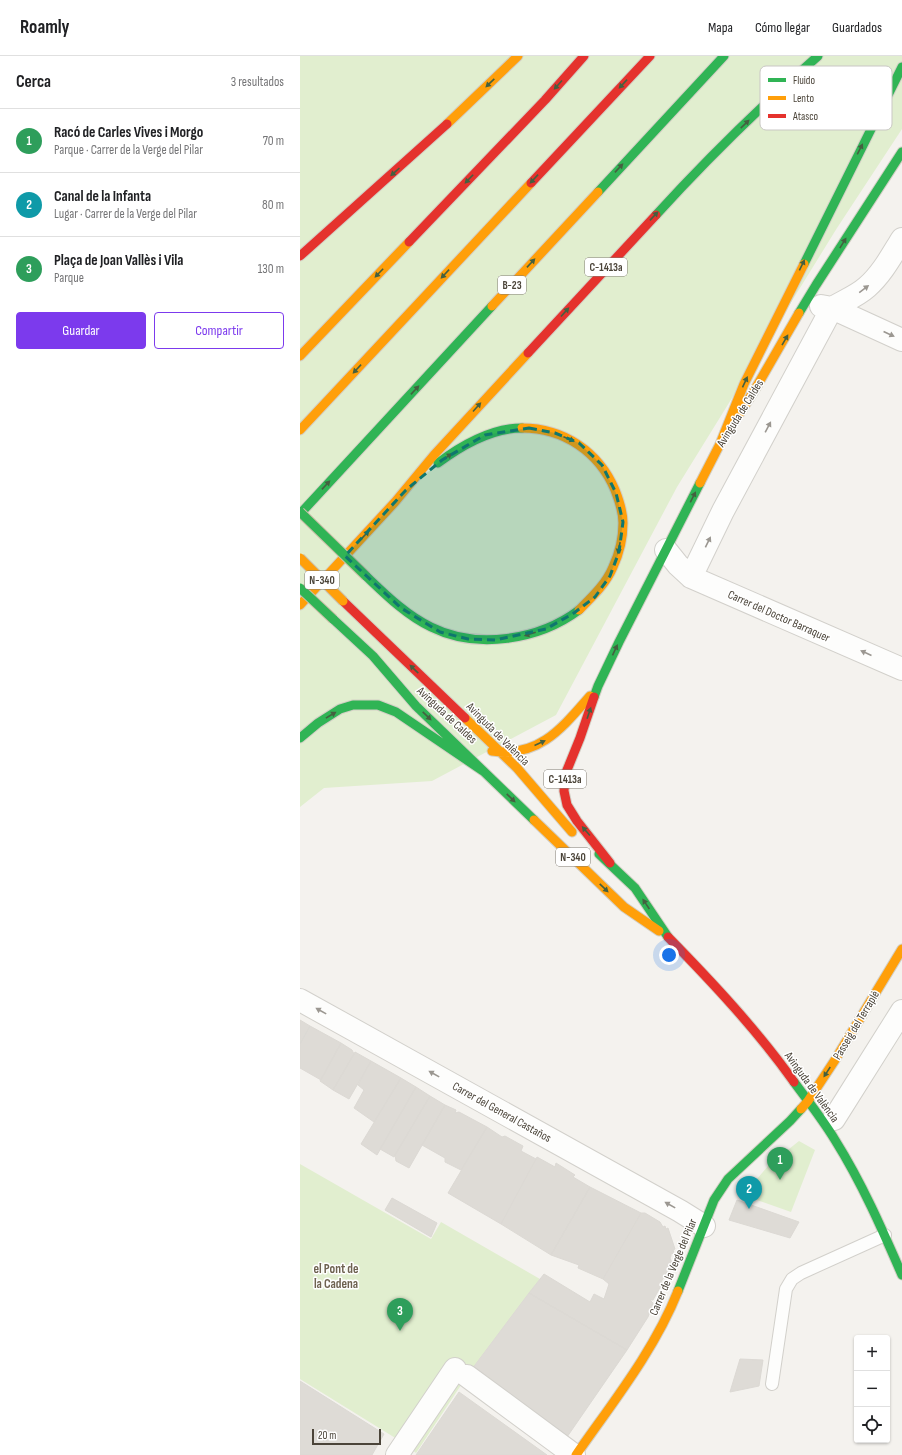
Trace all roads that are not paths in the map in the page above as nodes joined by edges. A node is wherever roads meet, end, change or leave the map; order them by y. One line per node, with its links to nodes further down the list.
1 (518, 56): 13 (main road, one-way to 13)
2 (584, 56): 17 (main road, one-way to 17)
3 (650, 56): 18 (main road, one-way to 18)
4 (724, 56): 21 (main road, B-23, one-way to 4)
5 (818, 56): 6 (main road, C-1413a, one-way to 5)
6 (807, 66)
7 (902, 67): 8 (main road, one-way to 7)
8 (892, 87)
9 (760, 109): 20 (main road, C-1413a, one-way to 9)
10 (871, 130): 19 (main road, one-way to 10)
11 (902, 152): 15 (main road, Avinguda de Caldes / C-1413a, one-way to 11)
12 (902, 239): 14 (street, one-way to 12)
13 (300, 256)
14 (832, 308): 15 (street); 16 (street, one-way to 16); 24 (street, one-way to 14)
15 (801, 312): 19 (main road, Avinguda de Caldes / C-1413a, one-way to 15)
16 (902, 340)
17 (300, 356)
18 (300, 430)
19 (720, 444): 22 (main road, Avinguda de Caldes / C-1413a, one-way to 19)
20 (406, 490): 21 (main road, one-way to 21, bridge); 26 (main road, one-way to 20)
21 (300, 513)
22 (666, 550): 24 (street, Carrer del Doctor Barraquer); 30 (main road, Avinguda de Caldes / C-1413a, one-way to 22)
23 (300, 558): 35 (main road, Avinguda de València / N-340, one-way to 23, bridge)
24 (691, 577): 28 (street, Carrer del Doctor Barraquer, one-way to 24)
25 (300, 588): 27 (main road, Avinguda de València / N-340, bridge)
26 (300, 605)
27 (373, 656): 29 (main road); 36 (main road, Avinguda de València / N-340, one-way to 36)
28 (902, 669)
29 (401, 675)
30 (598, 686): 35 (main road, Avinguda de Caldes / C-1413a, one-way to 30); 37 (main road, Avinguda de Caldes / C-1413a, one-way to 30)
31 (426, 694): 32 (main road, Avinguda de Caldes)
32 (459, 725)
33 (300, 738): 36 (main road, one-way to 36)
34 (480, 746): 35 (main road, Avinguda de Caldes)
35 (503, 754): 37 (main road, Avinguda de València / N-340)
36 (483, 771): 38 (main road, Avinguda de València / N-340, one-way to 38)
37 (610, 862): 38 (main road, Avinguda de València / N-340, one-way to 37)
38 (668, 937): 43 (main road, Avinguda de València / N-340)
39 (902, 949): 40 (main road, Passeig del Terraplè)
40 (896, 970): 43 (main road, Passeig del Terraplè, one-way to 43)
41 (300, 1000): 45 (street, Carrer del General Castaños, one-way to 41)
42 (902, 1011): 44 (street)
43 (808, 1101): 45 (main road, Carrer de la Verge del Pilar); 46 (main road, Avinguda de València / N-340)
44 (834, 1119)
45 (704, 1226): 50 (main road, Carrer de la Verge del Pilar)
46 (885, 1235): 47 (main road, Avinguda de València / N-340); 48 (lane)
47 (902, 1276)
48 (772, 1384)
49 (397, 1455): 50 (street)
50 (575, 1455)

